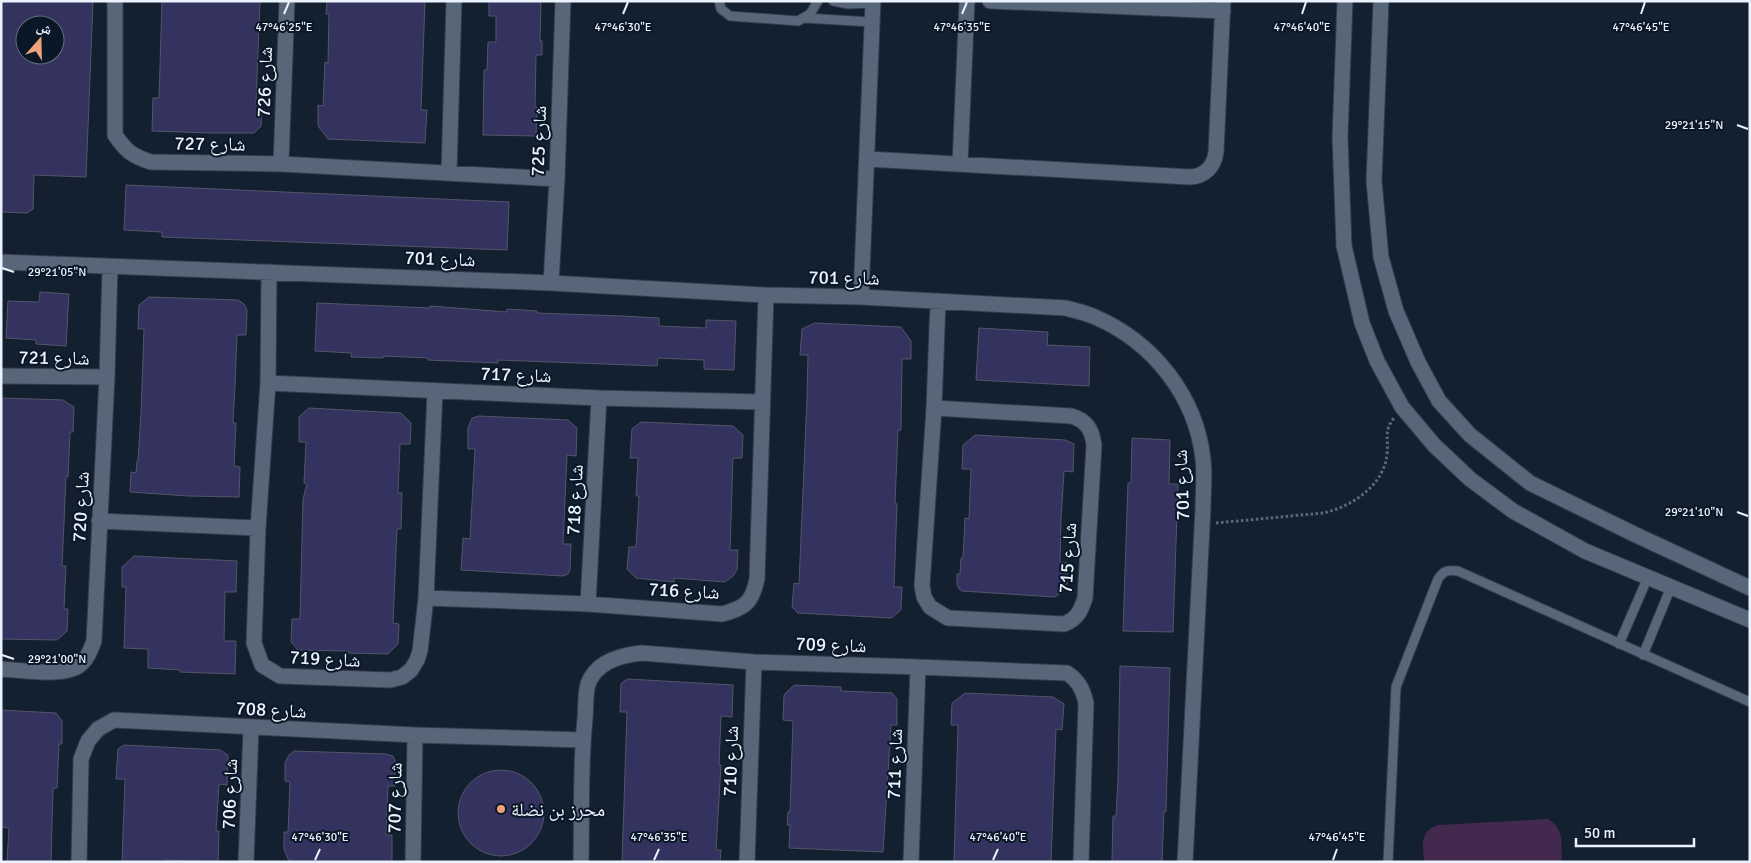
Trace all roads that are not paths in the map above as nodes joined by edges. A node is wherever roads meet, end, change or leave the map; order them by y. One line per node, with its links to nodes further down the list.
1 (115, 1): 17 (street, شارع 727)
2 (287, 1): 17 (street, شارع 726)
3 (454, 1): 19 (street)
4 (564, 1): 20 (street, شارع 725)
5 (719, 1): 14 (lane)
6 (818, 1): 14 (lane)
7 (833, 1): 12 (lane)
8 (968, 1): 18 (street)
9 (990, 1): 13 (street)
10 (1345, 1): 37 (street)
11 (1381, 1): 39 (street)
12 (873, 2): 15 (street)
13 (1223, 6): 18 (street)
14 (804, 18): 15 (lane)
15 (872, 22): 16 (street)
16 (867, 159): 18 (street); 26 (street)
17 (281, 164): 19 (street, شارع 727)
18 (960, 164)
19 (449, 172): 20 (street, شارع 727)
20 (557, 179): 24 (street, شارع 725)
21 (1, 262): 22 (street, شارع 701)
22 (110, 267): 23 (street, شارع 701); 29 (street, شارع 720)
23 (269, 272): 24 (street, شارع 701); 30 (street, شارع 719)
24 (551, 283): 25 (street, شارع 701)
25 (766, 296): 26 (street, شارع 701); 33 (street, شارع 716)
26 (861, 297): 27 (street, شارع 701)
27 (938, 301): 34 (street, شارع 715); 59 (street, شارع 701)
28 (1, 376): 29 (street, شارع 721)
29 (107, 377): 35 (street, شارع 720)
30 (268, 384): 31 (street, شارع 717); 36 (street, شارع 719)
31 (435, 391): 32 (street, شارع 717); 40 (street, شارع 719)
32 (599, 398): 33 (street, شارع 717); 41 (street, شارع 718)
33 (762, 402): 41 (street, شارع 716)
34 (934, 408): 34 (street, شارع 715)
35 (99, 521): 36 (street); 47 (street, شارع 720)
36 (258, 528): 40 (street, شارع 719)
37 (1648, 577): 38 (street); 43 (lane)
38 (1671, 587): 42 (street); 44 (lane)
39 (1750, 588)
40 (426, 598): 41 (street, شارع 716)
41 (588, 604)
42 (1750, 620)
43 (1619, 644): 44 (lane); 60 (lane)
44 (1643, 655): 48 (lane)
45 (754, 662): 46 (street, شارع 709); 51 (street, شارع 709); 56 (street, شارع 710)
46 (918, 667): 57 (street, شارع 711); 58 (street, شارع 709)
47 (1, 669)
48 (1750, 702)
49 (252, 728): 50 (street, شارع 708); 52 (street, شارع 708); 53 (street, شارع 706)
50 (415, 735): 51 (street, شارع 708); 54 (street, شارع 707)
51 (583, 740): 55 (street, شارع 709)
52 (79, 862)
53 (246, 862)
54 (413, 862)
55 (581, 862)
56 (747, 862)
57 (911, 862)
58 (1081, 862)
59 (1185, 862)
60 (1388, 862)

